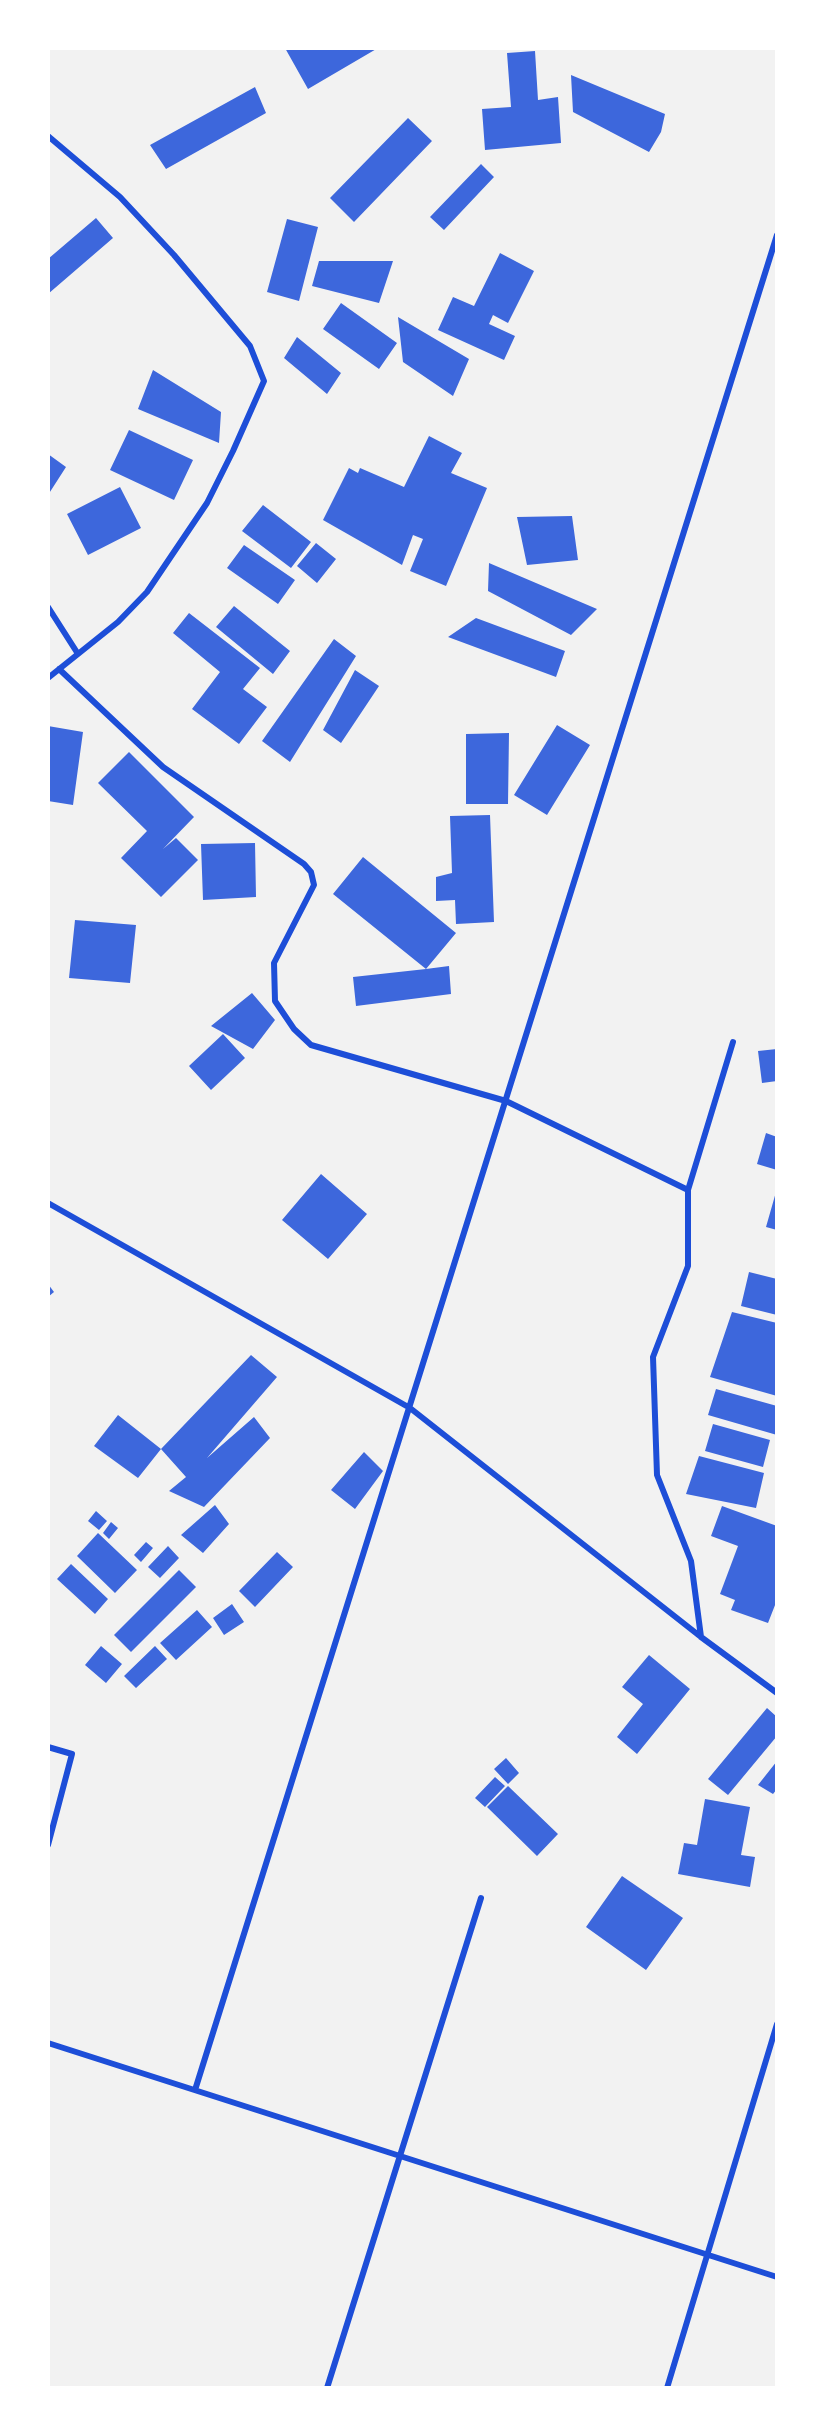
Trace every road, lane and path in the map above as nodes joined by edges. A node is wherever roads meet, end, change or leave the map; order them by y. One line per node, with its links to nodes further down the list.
1 (48, 136): 4 (street)
2 (777, 235): 8 (street)
3 (48, 607): 4 (street)
4 (78, 654): 5 (street)
5 (59, 669): 6 (street); 8 (street)
6 (48, 678)
7 (733, 1042): 9 (street)
8 (506, 1101): 9 (street); 11 (street)
9 (688, 1190): 12 (street)
10 (48, 1203): 11 (street)
11 (410, 1408): 12 (street); 19 (street)
12 (701, 1637): 13 (street)
13 (777, 1693)
14 (48, 1747): 15 (street)
15 (48, 1845)
16 (481, 1898): 20 (street)
17 (777, 2024): 21 (street)
18 (48, 2043): 19 (street)
19 (195, 2090): 20 (street)
20 (401, 2156): 21 (street); 23 (street)
21 (708, 2255): 22 (street); 24 (street)
22 (777, 2277)
23 (327, 2388)
24 (667, 2388)

